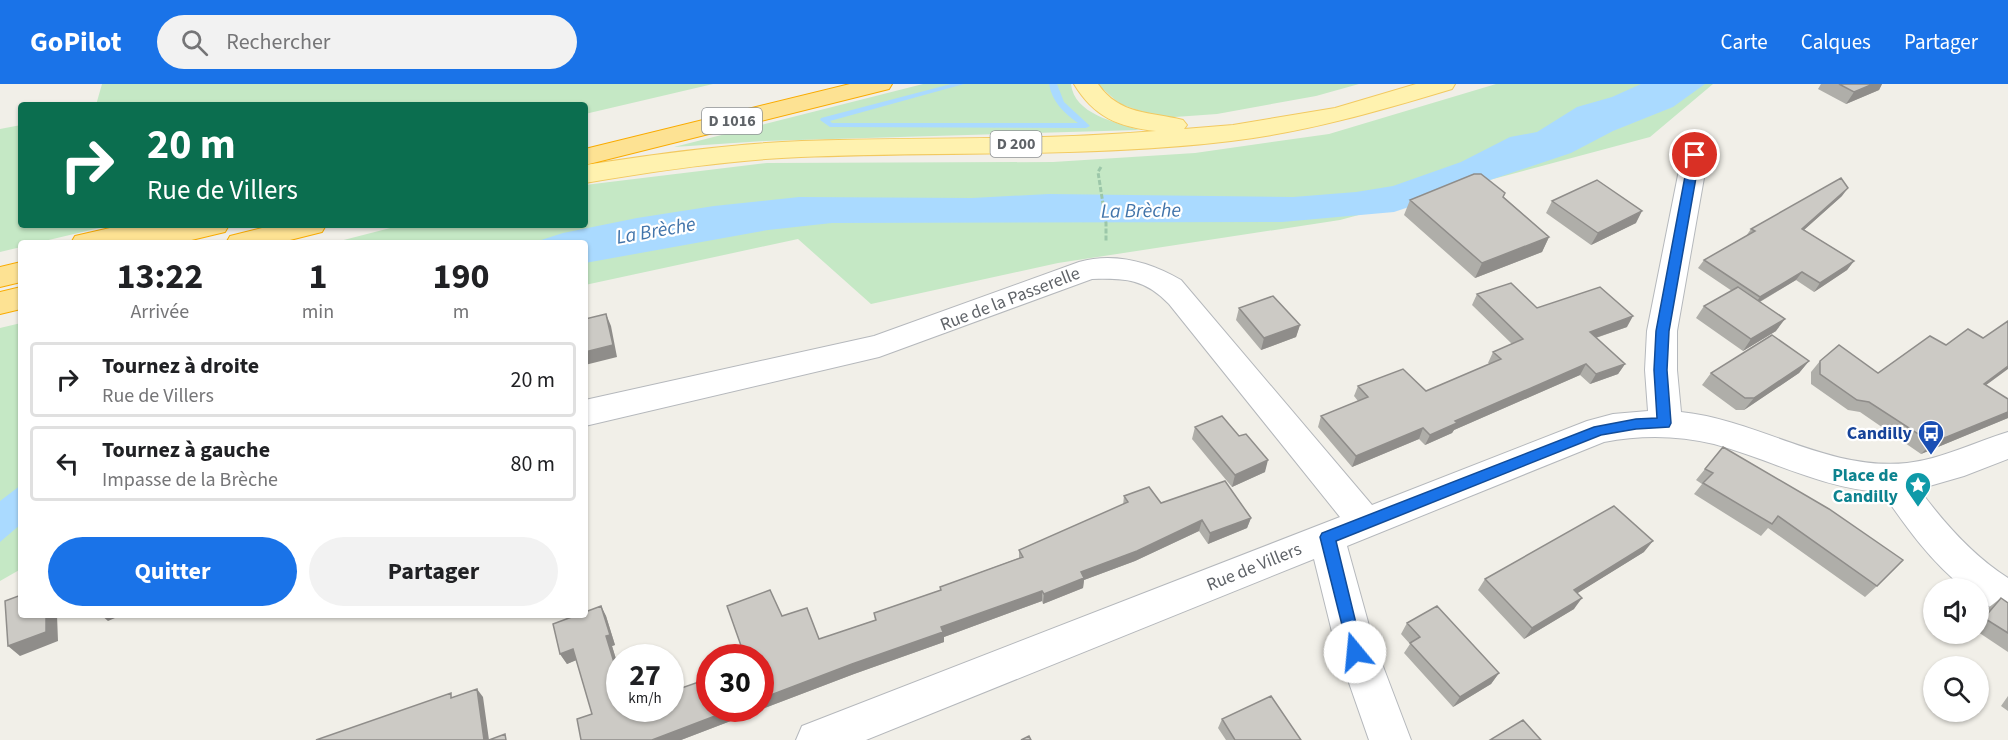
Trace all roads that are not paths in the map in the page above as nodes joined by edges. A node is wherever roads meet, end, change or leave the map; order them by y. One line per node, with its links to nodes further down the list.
1 (796, 84): 6 (highway, D 1016)
2 (880, 84): 8 (highway, D 1016)
3 (1086, 84): 4 (main road)
4 (1403, 84)
5 (1443, 84): 9 (main road, D 200)
6 (588, 134)
7 (1695, 155): 25 (street)
8 (588, 156)
9 (588, 173)
10 (152, 228): 15 (highway)
11 (203, 228): 16 (highway)
12 (300, 228): 14 (highway)
13 (310, 228): 14 (main road)
14 (280, 233): 17 (highway)
15 (98, 240)
16 (153, 240)
17 (252, 240)
18 (18, 259): 19 (highway)
19 (0, 263)
20 (18, 273): 21 (highway)
21 (0, 278)
22 (18, 299): 23 (highway)
23 (0, 303)
24 (588, 412): 28 (street, Rue de la Passerelle)
25 (1665, 423): 27 (street, Rue de Villers); 28 (street, Rue de Villers)
26 (2005, 446): 27 (street)
27 (1892, 478): 30 (street)
28 (1366, 523): 29 (street, Rue de Villers)
29 (1327, 537): 31 (street, Rue de Villers); 32 (street)
30 (2003, 595)
31 (817, 740)
32 (1390, 740)

